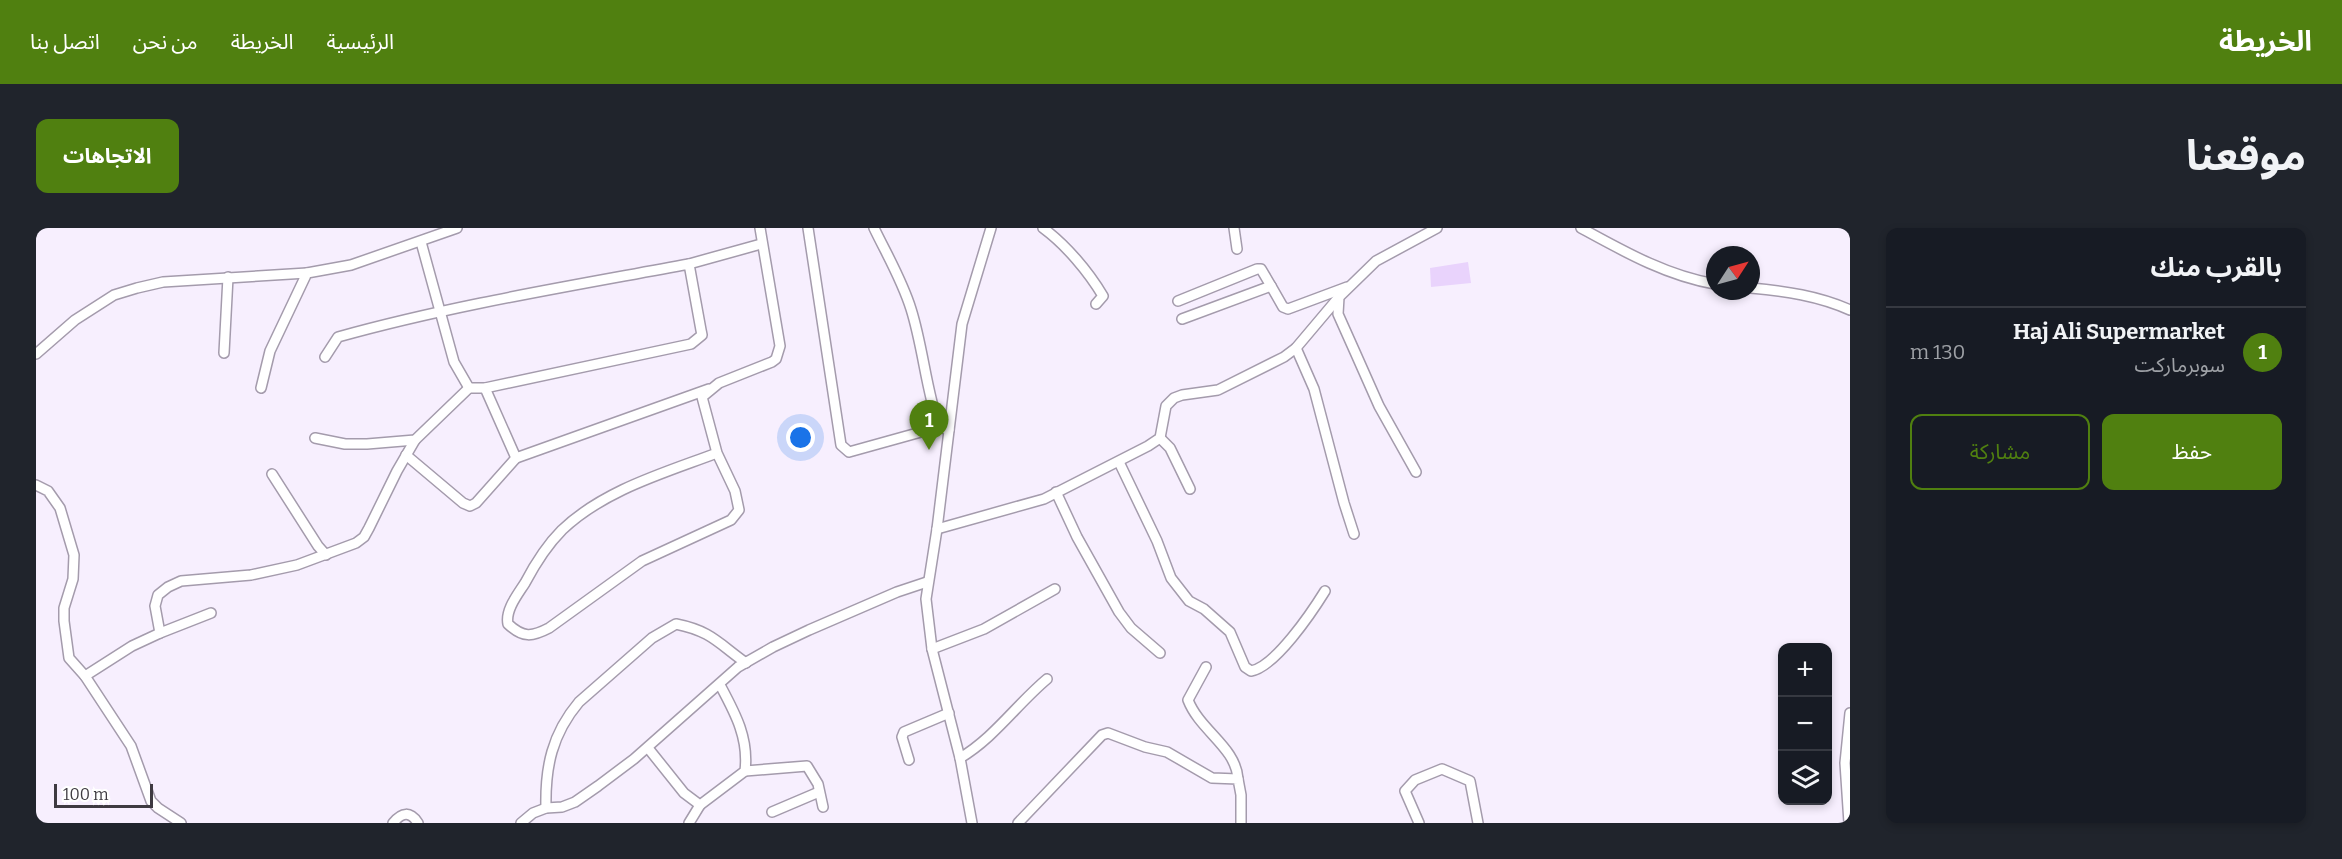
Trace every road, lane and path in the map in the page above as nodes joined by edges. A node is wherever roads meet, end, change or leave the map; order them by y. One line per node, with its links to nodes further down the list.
1 (457, 228): 10 (street)
2 (760, 228): 12 (street)
3 (808, 228): 35 (street)
4 (874, 228): 35 (street)
5 (992, 228): 36 (street)
6 (1043, 228): 23 (street)
7 (1234, 228): 13 (street)
8 (1437, 228): 19 (street)
9 (1581, 228): 17 (street)
10 (442, 230): 11 (street)
11 (421, 242): 15 (street); 24 (street)
12 (761, 244): 14 (street); 34 (street)
13 (1237, 249)
14 (688, 264): 24 (street); 33 (street)
15 (307, 273): 16 (street); 31 (street)
16 (228, 277): 28 (street); 29 (street)
17 (1706, 282)
18 (1271, 286): 19 (street); 22 (street); 26 (street)
19 (1350, 287): 21 (street)
20 (1760, 289): 25 (street)
21 (1339, 297): 27 (street); 44 (street)
22 (1178, 301)
23 (1096, 304)
24 (440, 310): 30 (street); 32 (street)
25 (1850, 310)
26 (1182, 319)
27 (1296, 348): 38 (street); 50 (street)
28 (224, 353)
29 (36, 354)
30 (325, 357)
31 (261, 388)
32 (469, 388): 33 (street); 39 (street)
33 (485, 388): 42 (street)
34 (712, 388): 40 (street); 42 (street)
35 (939, 428): 36 (street)
36 (949, 430): 49 (street)
37 (315, 438): 39 (street)
38 (1160, 438): 43 (street); 47 (street)
39 (415, 440): 41 (street)
40 (717, 453): 40 (street)
41 (406, 455): 42 (street); 51 (street)
42 (516, 459)
43 (1119, 462): 48 (street); 54 (street)
44 (1416, 472)
45 (272, 474): 51 (street)
46 (36, 485): 61 (street)
47 (1190, 489)
48 (1056, 492): 49 (street); 58 (street)
49 (937, 529): 52 (street)
50 (1354, 534)
51 (326, 555): 56 (street)
52 (927, 582): 57 (street); 59 (street)
53 (1055, 589): 57 (street)
54 (1325, 591)
55 (211, 613): 56 (street)
56 (160, 633): 61 (street)
57 (932, 650): 64 (street)
58 (1160, 653)
59 (746, 663): 63 (street); 74 (street)
60 (1206, 667): 70 (street)
61 (85, 676): 76 (street)
62 (1047, 679): 67 (street)
63 (720, 685): 66 (street); 69 (street)
64 (949, 713): 67 (street); 68 (street)
65 (1850, 713): 86 (street)
66 (648, 747): 72 (street); 74 (street)
67 (960, 758): 81 (street)
68 (909, 760)
69 (746, 771): 71 (street); 72 (street)
70 (1238, 779): 82 (street); 83 (street)
71 (819, 792): 73 (street); 75 (street)
72 (700, 805): 80 (street)
73 (823, 807)
74 (546, 808): 79 (street)
75 (772, 812)
76 (181, 823)
77 (393, 823): 78 (street)
78 (418, 823)
79 (521, 823)
80 (689, 823)
81 (972, 823)
82 (1018, 823)
83 (1241, 823)
84 (1419, 823): 85 (street)
85 (1478, 823)
86 (1849, 823)

